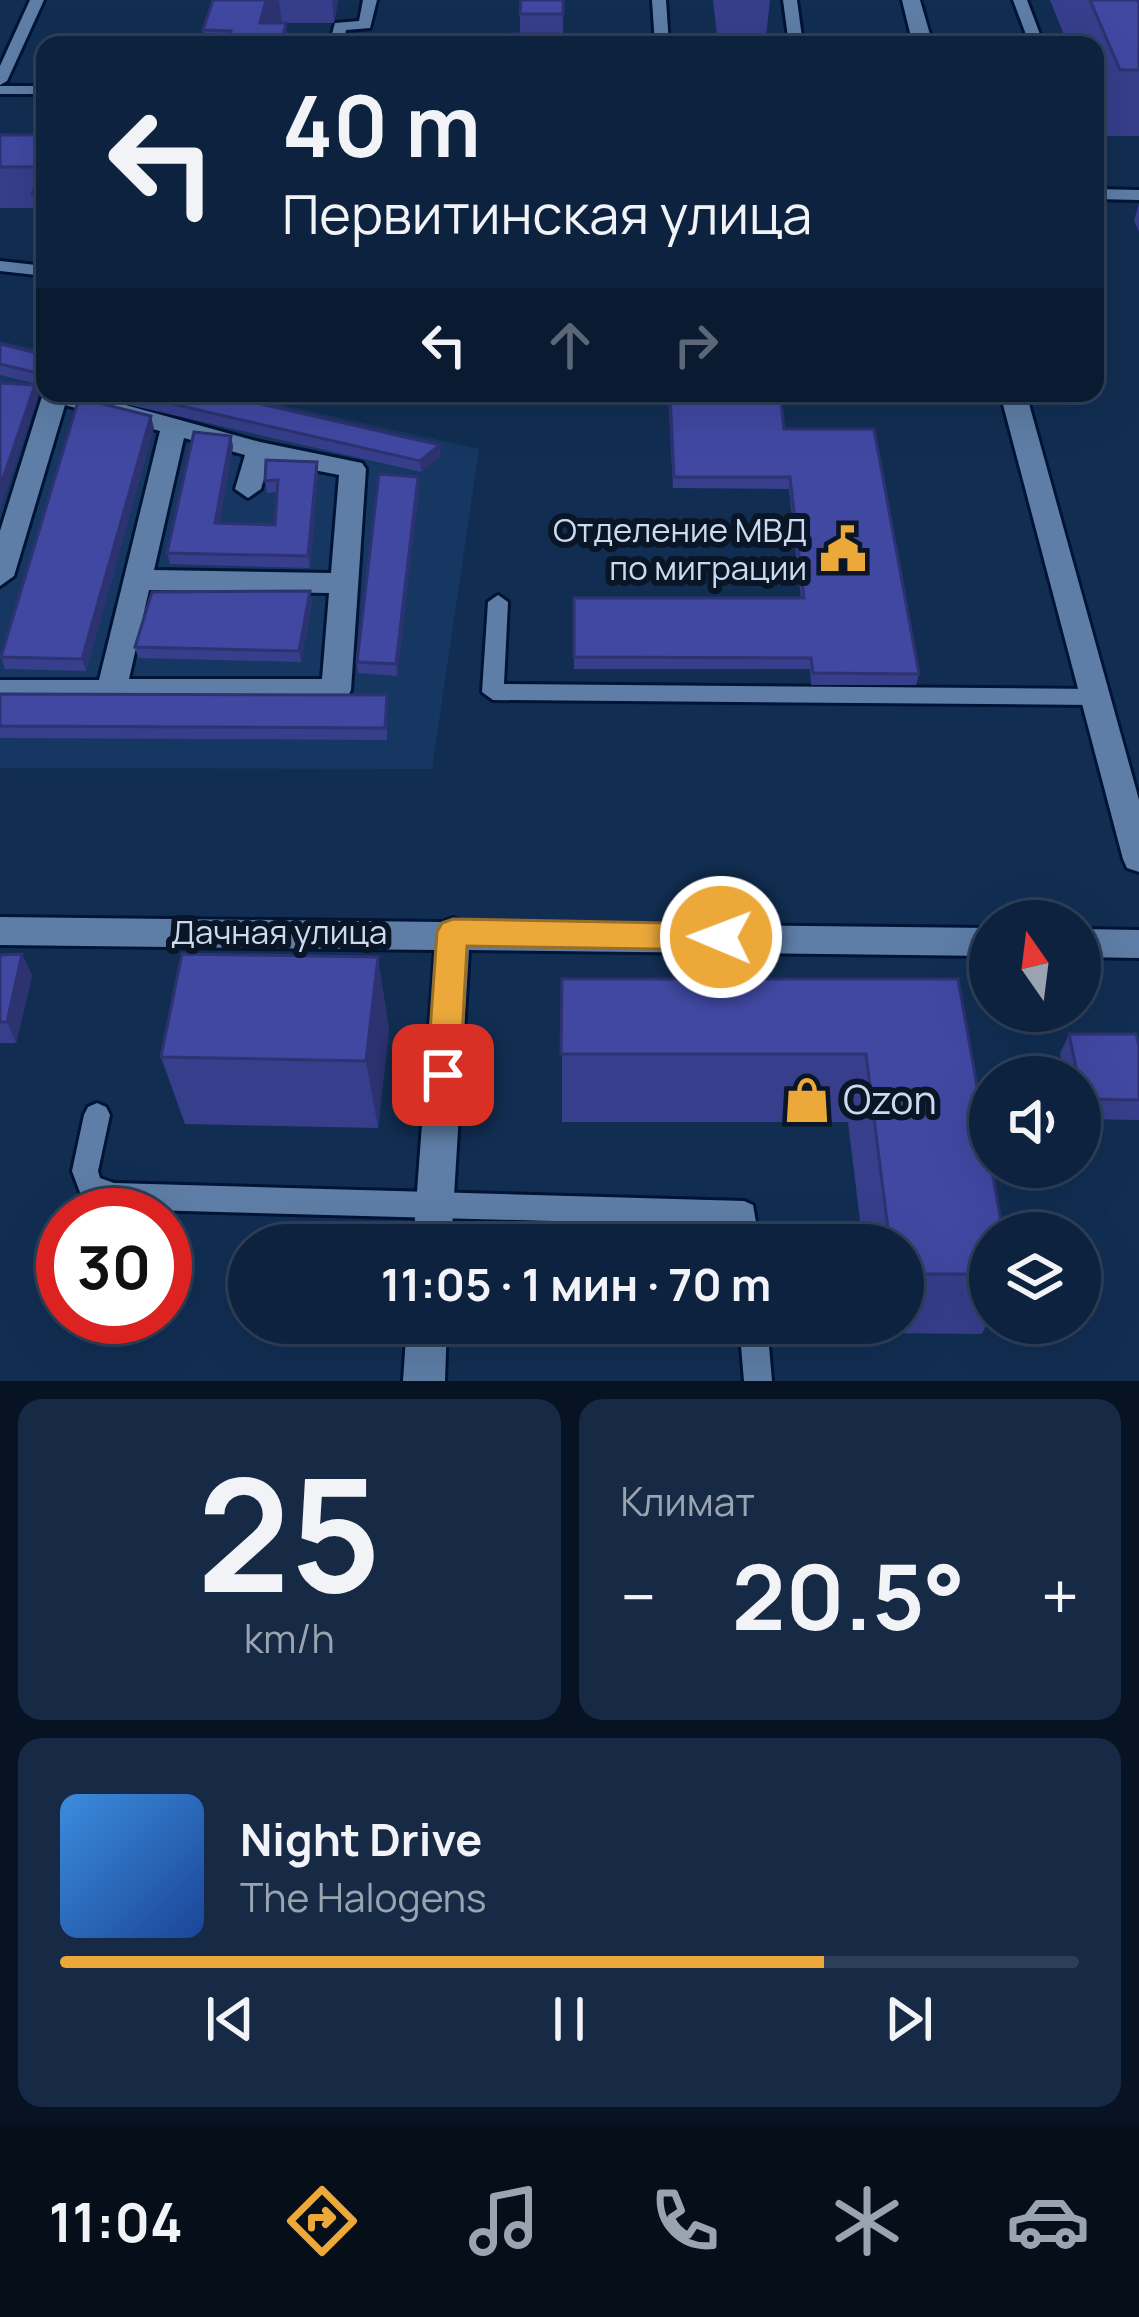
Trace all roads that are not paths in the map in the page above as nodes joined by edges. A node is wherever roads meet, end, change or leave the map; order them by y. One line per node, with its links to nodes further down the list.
1 (37, 0): 12 (lane)
2 (370, 0): 7 (lane)
3 (659, 0): 8 (lane)
4 (790, 0): 9 (lane)
5 (911, 0): 10 (street)
6 (1020, 0): 11 (lane)
7 (338, 36)
8 (661, 36)
9 (795, 36)
10 (921, 36)
11 (1034, 36)
12 (0, 81)
13 (0, 90): 14 (lane)
14 (36, 90)
15 (1104, 194): 16 (lane)
16 (1139, 195)
17 (0, 266): 18 (lane)
18 (36, 270)
19 (41, 402): 25 (street)
20 (85, 402): 22 (street)
21 (1015, 402): 31 (street)
22 (175, 426): 23 (street); 26 (street)
23 (259, 450): 24 (street); 27 (street)
24 (248, 488)
25 (0, 577)
26 (137, 580): 27 (street); 30 (street)
27 (345, 583): 30 (street)
28 (498, 602): 31 (lane)
29 (0, 691): 30 (street)
30 (111, 691)
31 (1095, 697): 32 (street)
32 (1139, 859)
33 (0, 931): 34 (street, Дачная улица)
34 (453, 932): 35 (street, Дачная улица); 39 (street)
35 (969, 942)
36 (1101, 943): 37 (street)
37 (1139, 944)
38 (97, 1115): 39 (lane)
39 (435, 1206): 40 (street); 41 (lane)
40 (434, 1224)
41 (744, 1224)
42 (427, 1344): 44 (street)
43 (755, 1344): 45 (lane)
44 (424, 1381)
45 (758, 1381)

